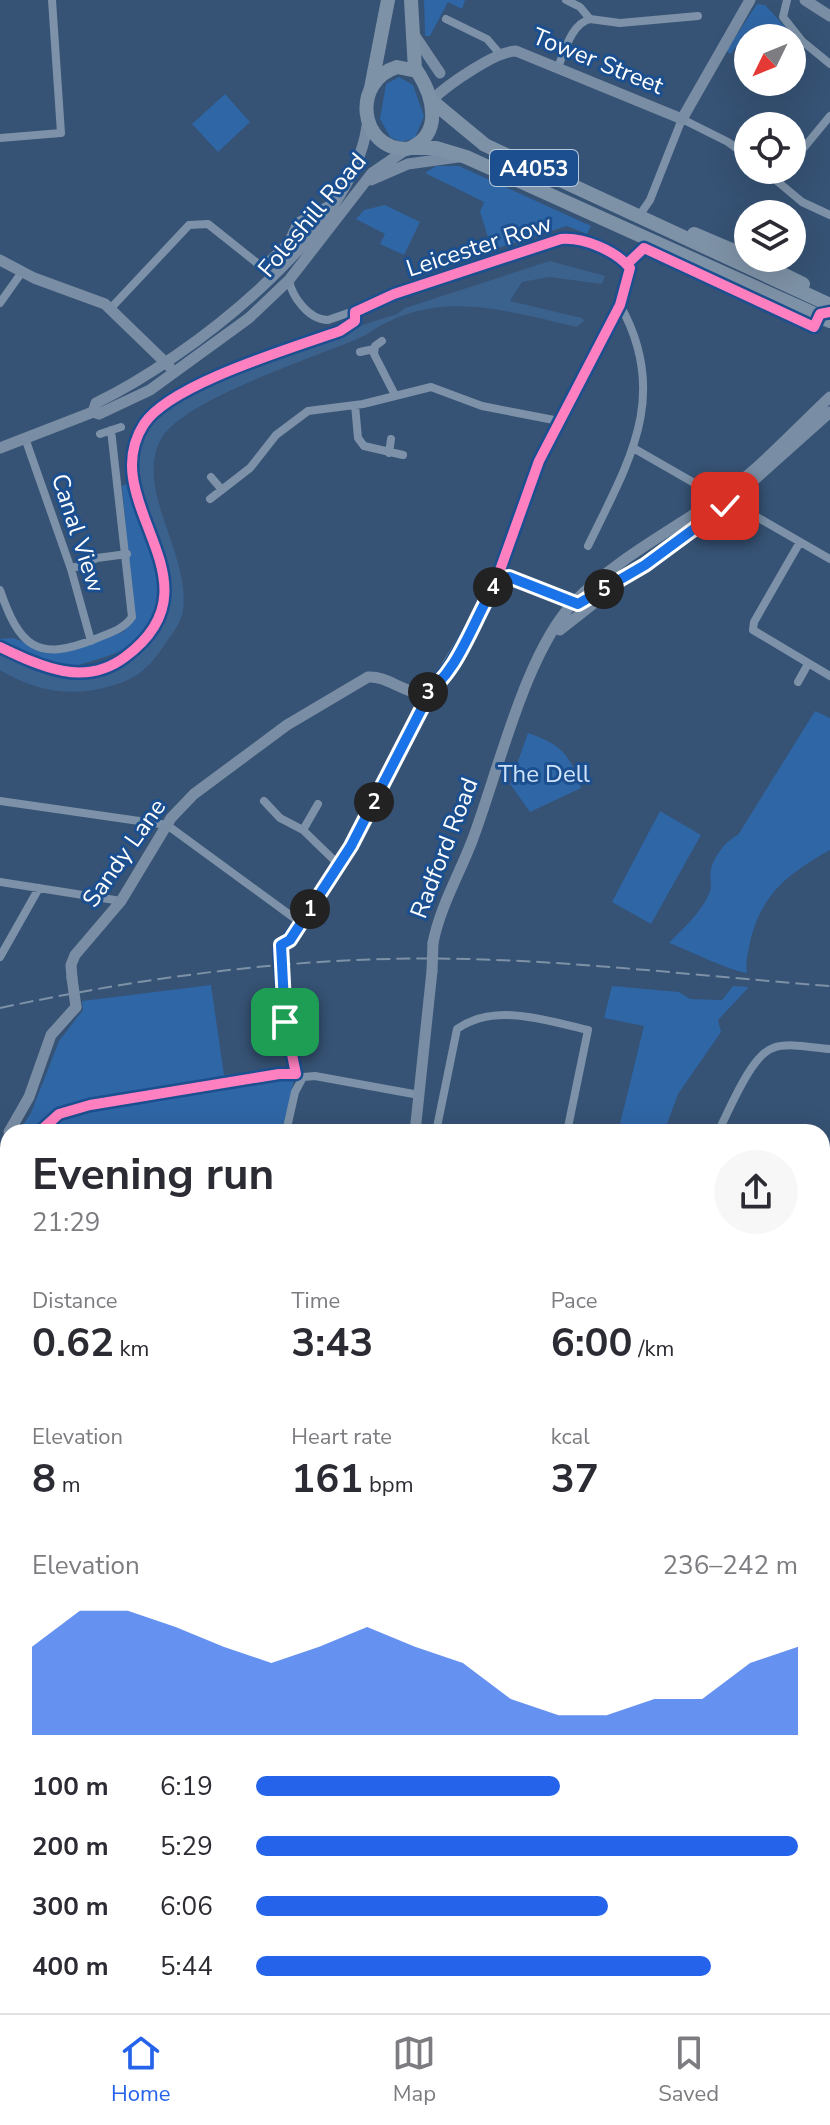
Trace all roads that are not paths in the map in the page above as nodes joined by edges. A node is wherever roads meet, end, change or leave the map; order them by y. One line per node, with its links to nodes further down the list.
1 (52, 0): 24 (street)
2 (388, 0): 19 (highway)
3 (411, 0): 12 (highway, A4053)
4 (566, 0): 11 (street)
5 (750, 0): 22 (main road)
6 (787, 0): 14 (street)
7 (805, 0): 9 (main road)
8 (698, 16): 11 (street)
9 (830, 16)
10 (446, 19): 13 (street)
11 (590, 19): 15 (street)
12 (411, 30): 16 (highway, A4053); 17 (main road)
13 (500, 54): 15 (main road, Tower Street); 18 (main road, Tower Street)
14 (830, 64)
15 (558, 67): 22 (main road, Tower Street)
16 (416, 71): 17 (main road); 19 (highway); 20 (highway, A4053)
17 (440, 73): 18 (main road)
18 (456, 78): 20 (main road, Tower Street)
19 (371, 89): 23 (highway)
20 (433, 101): 27 (highway); 33 (highway, A4053)
21 (830, 116): 25 (street)
22 (682, 119): 26 (street); 33 (street)
23 (367, 126): 27 (highway, A4053); 31 (main road, Foleshill Road)
24 (0, 138)
25 (806, 145)
26 (734, 146)
27 (410, 148): 28 (highway, A4053); 30 (main road, Foleshill Road)
28 (466, 157): 30 (main road); 34 (highway, A4053)
29 (782, 184): 32 (street)
30 (362, 185): 39 (main road, Foleshill Road)
31 (332, 203): 47 (street); 53 (main road, Foleshill Road)
32 (830, 215)
33 (642, 217): 35 (highway); 40 (highway, A4053)
34 (622, 226): 40 (highway, A4053); 49 (highway)
35 (734, 252)
36 (0, 260): 37 (main road)
37 (22, 272): 44 (street); 47 (main road)
38 (779, 272): 43 (highway)
39 (289, 280): 41 (main road, Foleshill Road); 42 (street)
40 (774, 288): 46 (highway, A4053); 48 (highway, A4053)
41 (276, 293): 42 (street); 54 (main road, Foleshill Road)
42 (291, 294): 45 (street, Leicester Row)
43 (830, 296)
44 (0, 303)
45 (620, 305): 60 (street); 65 (street)
46 (830, 305)
47 (111, 308): 53 (main road)
48 (830, 321)
49 (830, 331)
50 (382, 341): 51 (street)
51 (374, 349): 52 (street); 55 (street)
52 (360, 352)
53 (166, 362): 54 (main road); 58 (main road, Foleshill Road)
54 (175, 373): 58 (main road, Foleshill Road)
55 (395, 395): 57 (street); 60 (street)
56 (830, 397): 81 (main road, Radford Road)
57 (355, 405): 66 (street); 70 (street)
58 (93, 412): 62 (main road, Foleshill Road)
59 (830, 412): 77 (main road, Radford Road)
60 (559, 421): 79 (street)
61 (100, 434): 75 (street)
62 (25, 438): 64 (main road, Foleshill Road); 78 (street, Canal View)
63 (391, 439): 66 (street)
64 (0, 448)
65 (635, 449): 69 (street); 74 (street)
66 (389, 453): 67 (street)
67 (403, 455)
68 (211, 477): 70 (street)
69 (703, 488)
70 (222, 490): 71 (street)
71 (210, 499)
72 (750, 513): 73 (street)
73 (800, 542): 76 (street); 84 (street)
74 (588, 546)
75 (127, 554): 78 (street); 83 (street)
76 (830, 559)
77 (645, 565): 81 (main road, Radford Road); 82 (main road, Radford Road)
78 (71, 569): 83 (street, Canal View)
79 (501, 578): 81 (main road); 87 (main road)
80 (0, 590): 83 (street)
81 (574, 603): 82 (main road, Radford Road)
82 (550, 638): 101 (main road, Radford Road, bridge)
83 (91, 641)
84 (808, 664): 85 (street); 86 (street)
85 (830, 676)
86 (798, 682)
87 (424, 694): 91 (main road, Sandy Lane); 93 (street)
88 (0, 801): 91 (street)
89 (264, 801): 92 (street)
90 (318, 804): 92 (street)
91 (167, 825): 96 (main road, Sandy Lane); 97 (street)
92 (303, 830): 93 (street)
93 (339, 865): 97 (street)
94 (0, 882): 95 (street)
95 (39, 888): 96 (street); 99 (street)
96 (121, 901): 102 (main road, Sandy Lane, bridge)
97 (301, 923): 98 (street)
98 (290, 940)
99 (0, 957)
100 (830, 1049): 107 (street)
101 (419, 1095): 103 (street); 104 (main road, Radford Road)
102 (13, 1124)
103 (288, 1124)
104 (416, 1124)
105 (438, 1124): 106 (street)
106 (569, 1124)
107 (722, 1124)

